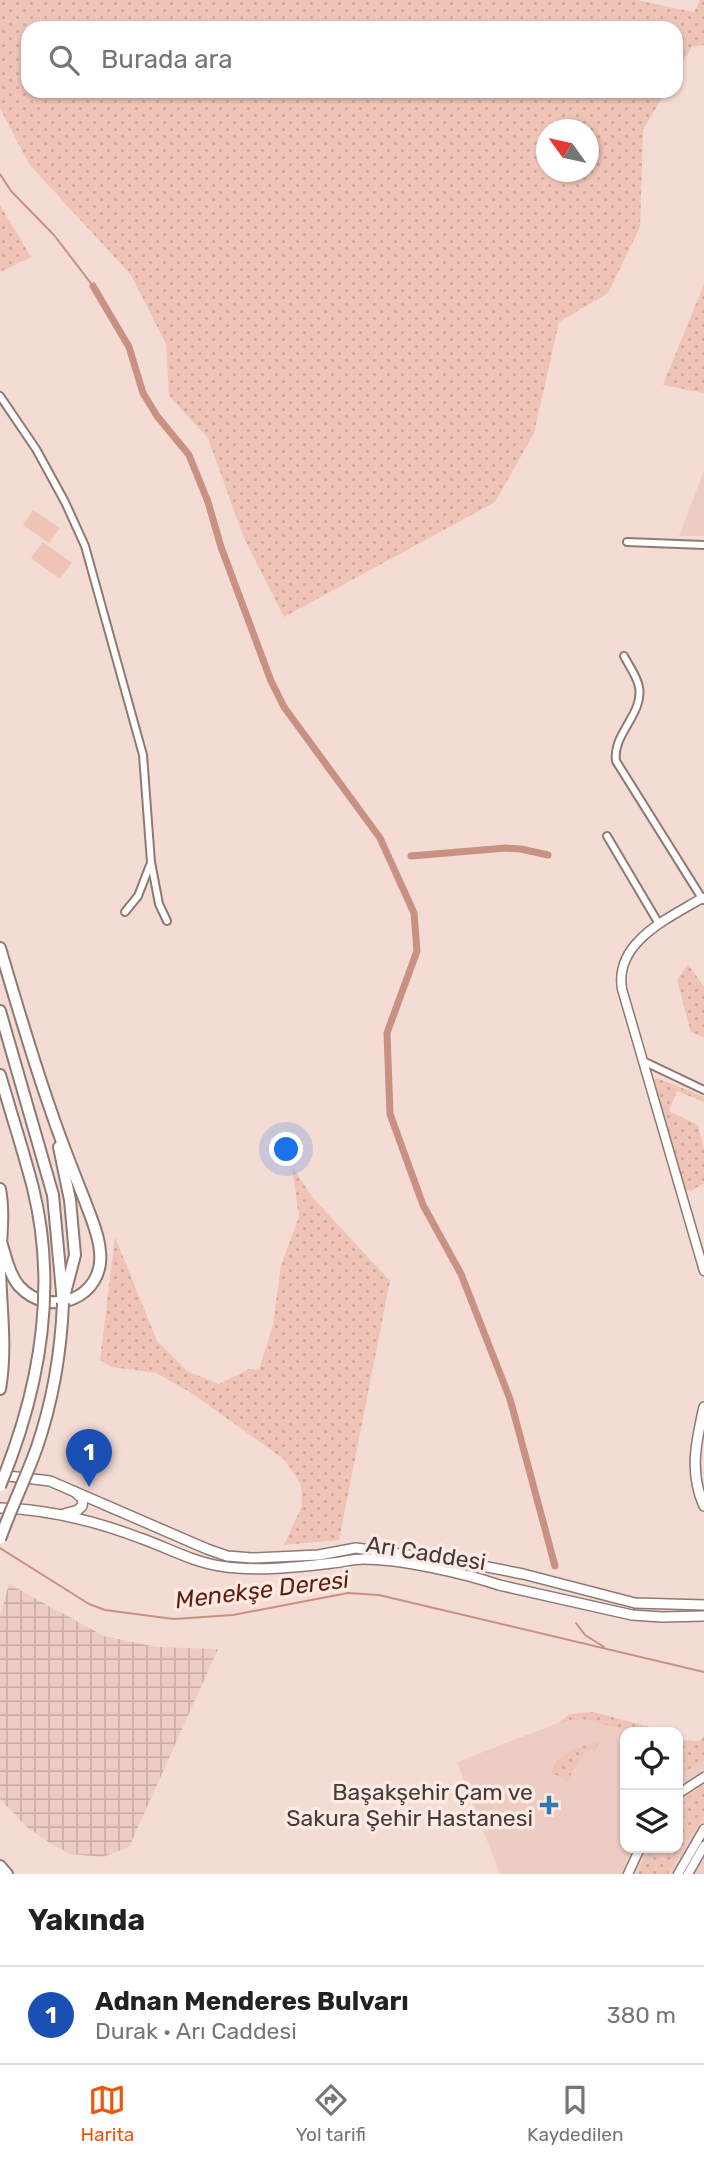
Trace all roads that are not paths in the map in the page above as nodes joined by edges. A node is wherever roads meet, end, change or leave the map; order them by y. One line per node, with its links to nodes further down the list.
1 (0, 396): 6 (street)
2 (627, 542): 3 (street)
3 (704, 545)
4 (624, 656): 7 (street)
5 (607, 836): 10 (street)
6 (151, 862): 8 (street); 9 (street)
7 (703, 900): 10 (street)
8 (125, 912)
9 (167, 921)
10 (659, 925): 13 (street)
11 (0, 948): 18 (highway)
12 (0, 1011): 22 (highway)
13 (643, 1060): 16 (street); 21 (street)
14 (0, 1075): 17 (highway)
15 (0, 1082): 17 (highway)
16 (704, 1090)
17 (6, 1095): 26 (highway, bridge)
18 (51, 1111): 22 (highway); 22 (highway)
19 (0, 1189): 20 (highway)
20 (1, 1242): 22 (highway); 23 (highway)
21 (704, 1271)
22 (63, 1303): 31 (highway, bridge)
23 (0, 1389)
24 (704, 1407): 28 (main road)
25 (0, 1475): 27 (main road, Arı Caddesi)
26 (0, 1486)
27 (74, 1490): 30 (main road); 32 (main road, Arı Caddesi)
28 (704, 1506)
29 (0, 1508): 30 (main road, Arı Caddesi)
30 (64, 1514): 33 (main road, Arı Caddesi)
31 (0, 1539)
32 (704, 1605)
33 (704, 1616)
34 (704, 1777): 35 (street)
35 (683, 1791)
36 (704, 1829): 42 (street)
37 (704, 1846): 43 (street)
38 (638, 1853): 41 (street)
39 (0, 1866): 40 (highway)
40 (7, 1874)
41 (628, 1874)
42 (678, 1874)
43 (688, 1874)

